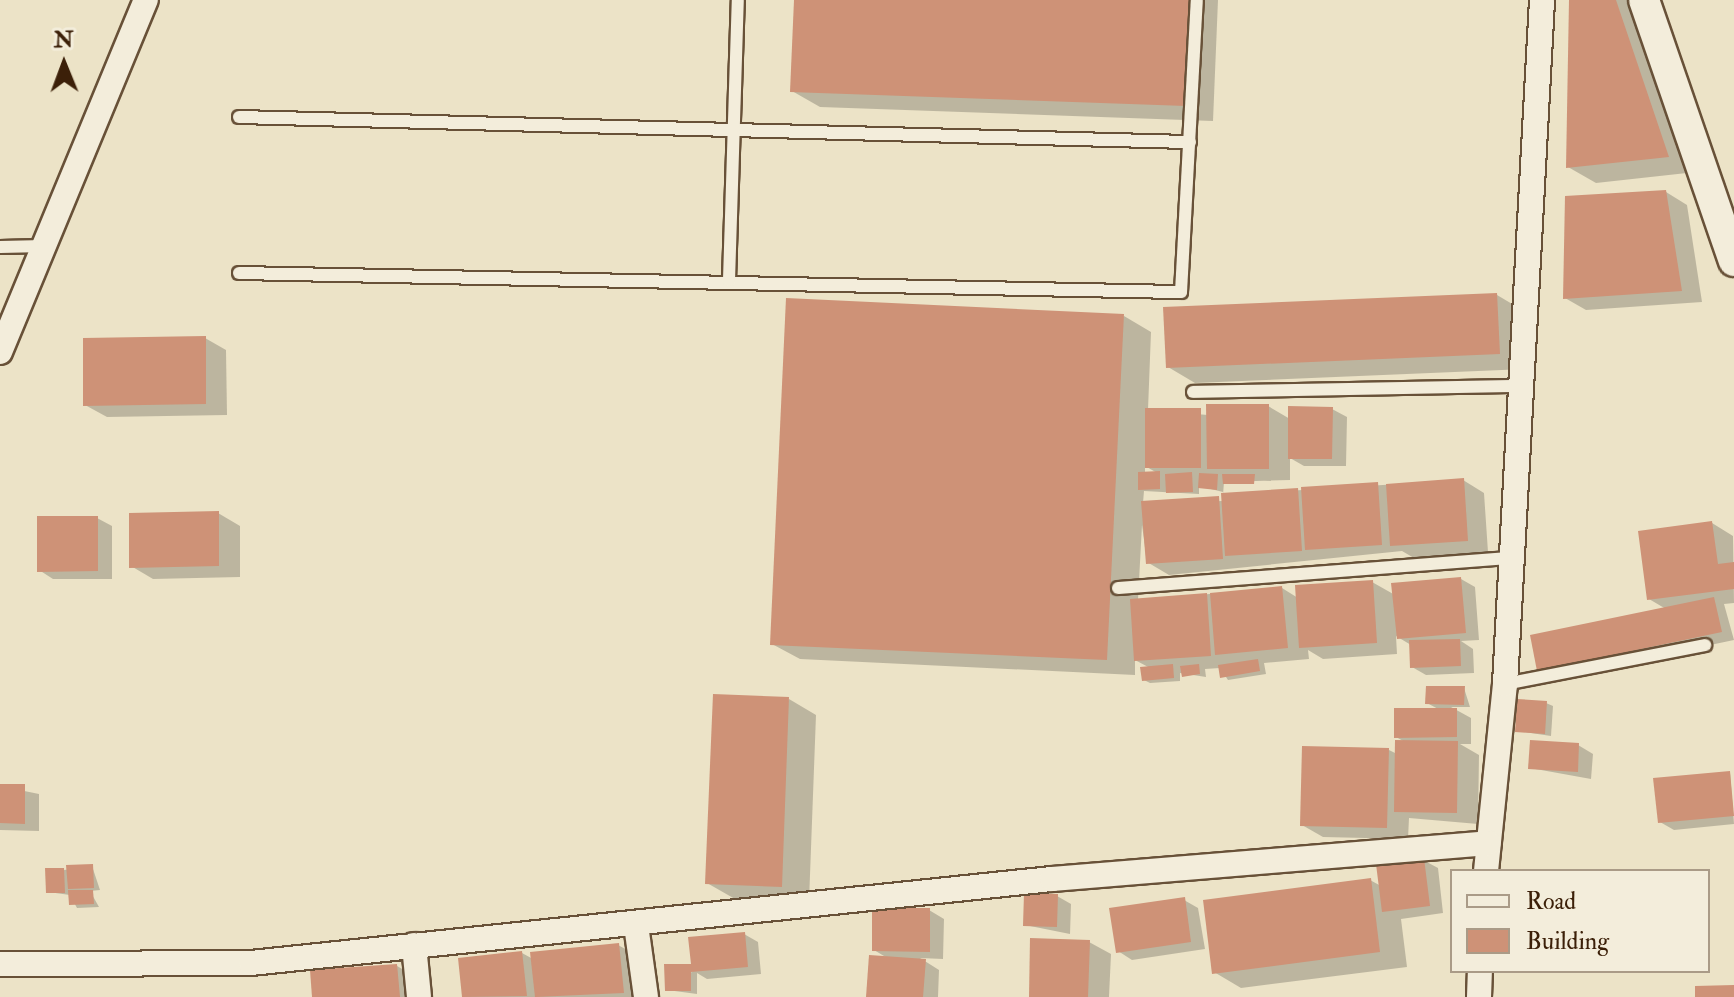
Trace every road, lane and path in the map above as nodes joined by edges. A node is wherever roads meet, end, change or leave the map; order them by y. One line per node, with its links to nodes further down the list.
1 (146, 0): 9 (street)
2 (738, 0): 7 (lane)
3 (1197, 0): 8 (lane)
4 (1542, 0): 15 (street)
5 (1644, 0): 11 (street)
6 (239, 117): 7 (lane)
7 (734, 131): 8 (lane); 13 (lane)
8 (1190, 142): 13 (lane)
9 (47, 246): 10 (lane); 14 (street)
10 (0, 247)
11 (1734, 261)
12 (239, 273): 13 (lane)
13 (729, 280)
14 (0, 352)
15 (1519, 386): 16 (lane); 17 (street)
16 (1193, 392)
17 (1509, 558): 18 (lane); 20 (street)
18 (1118, 588)
19 (1705, 645): 20 (lane)
20 (1505, 684): 21 (street)
21 (1489, 843): 22 (street); 23 (street)
22 (1486, 869)
23 (636, 925): 24 (street); 28 (street)
24 (414, 945): 25 (street); 27 (street)
25 (0, 964)
26 (1480, 973): 29 (street)
27 (419, 997)
28 (646, 997)
29 (1479, 997)

